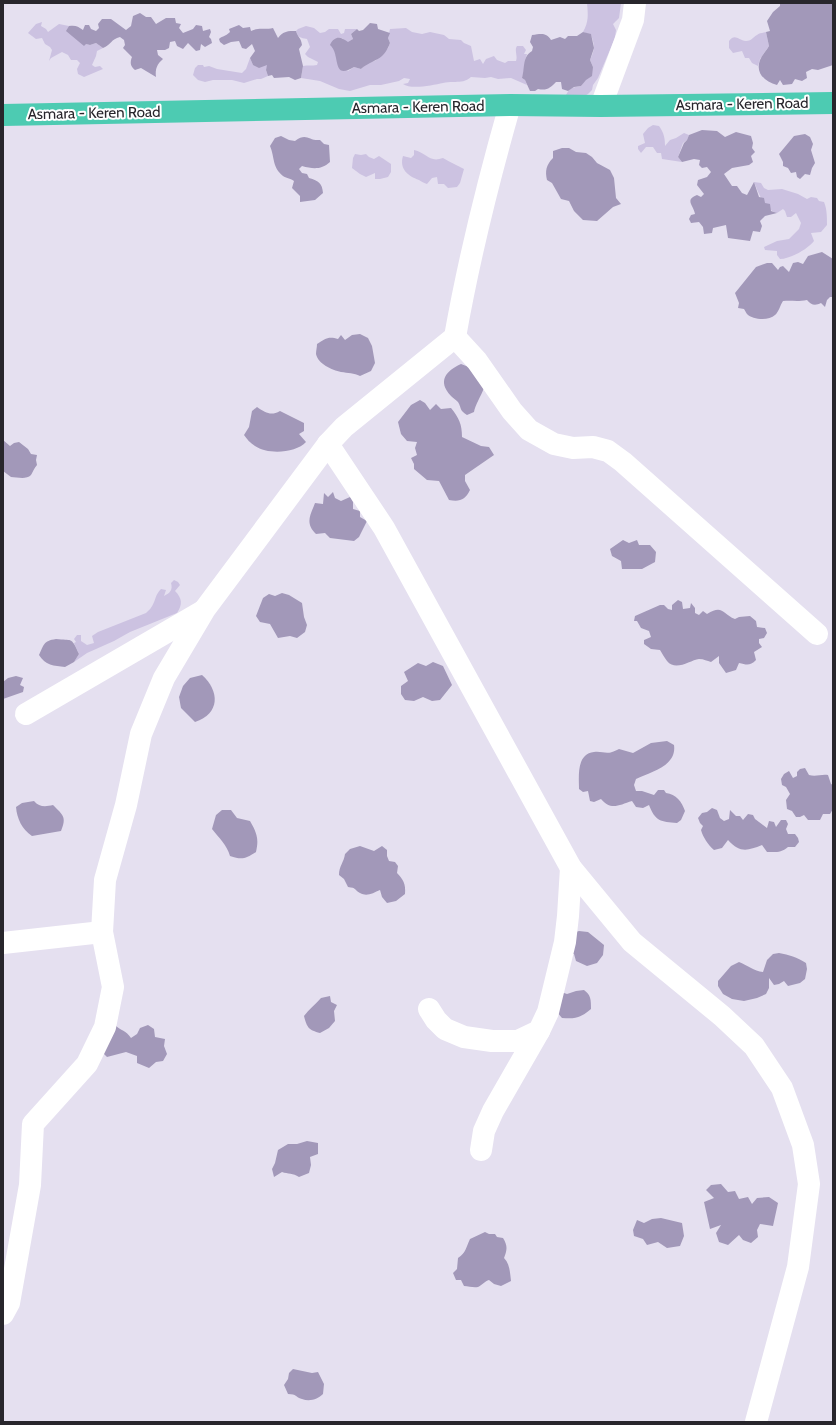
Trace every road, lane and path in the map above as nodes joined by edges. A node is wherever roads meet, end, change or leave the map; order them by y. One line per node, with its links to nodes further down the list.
1 (635, 3): 4 (street)
2 (833, 103): 4 (highway, Asmara - Keren Road)
3 (510, 105): 4 (highway, Asmara - Keren Road); 5 (highway, Asmara - Keren Road); 6 (street)
4 (601, 106)
5 (3, 115)
6 (455, 337): 7 (street); 9 (street)
7 (328, 444): 8 (street); 11 (street)
8 (205, 610): 10 (street); 12 (street)
9 (817, 634)
10 (26, 714)
11 (571, 868): 15 (street); 18 (street)
12 (102, 932): 13 (street); 17 (street)
13 (3, 943)
14 (429, 1009): 15 (street)
15 (539, 1031): 16 (street)
16 (481, 1150)
17 (3, 1314)
18 (756, 1422)

